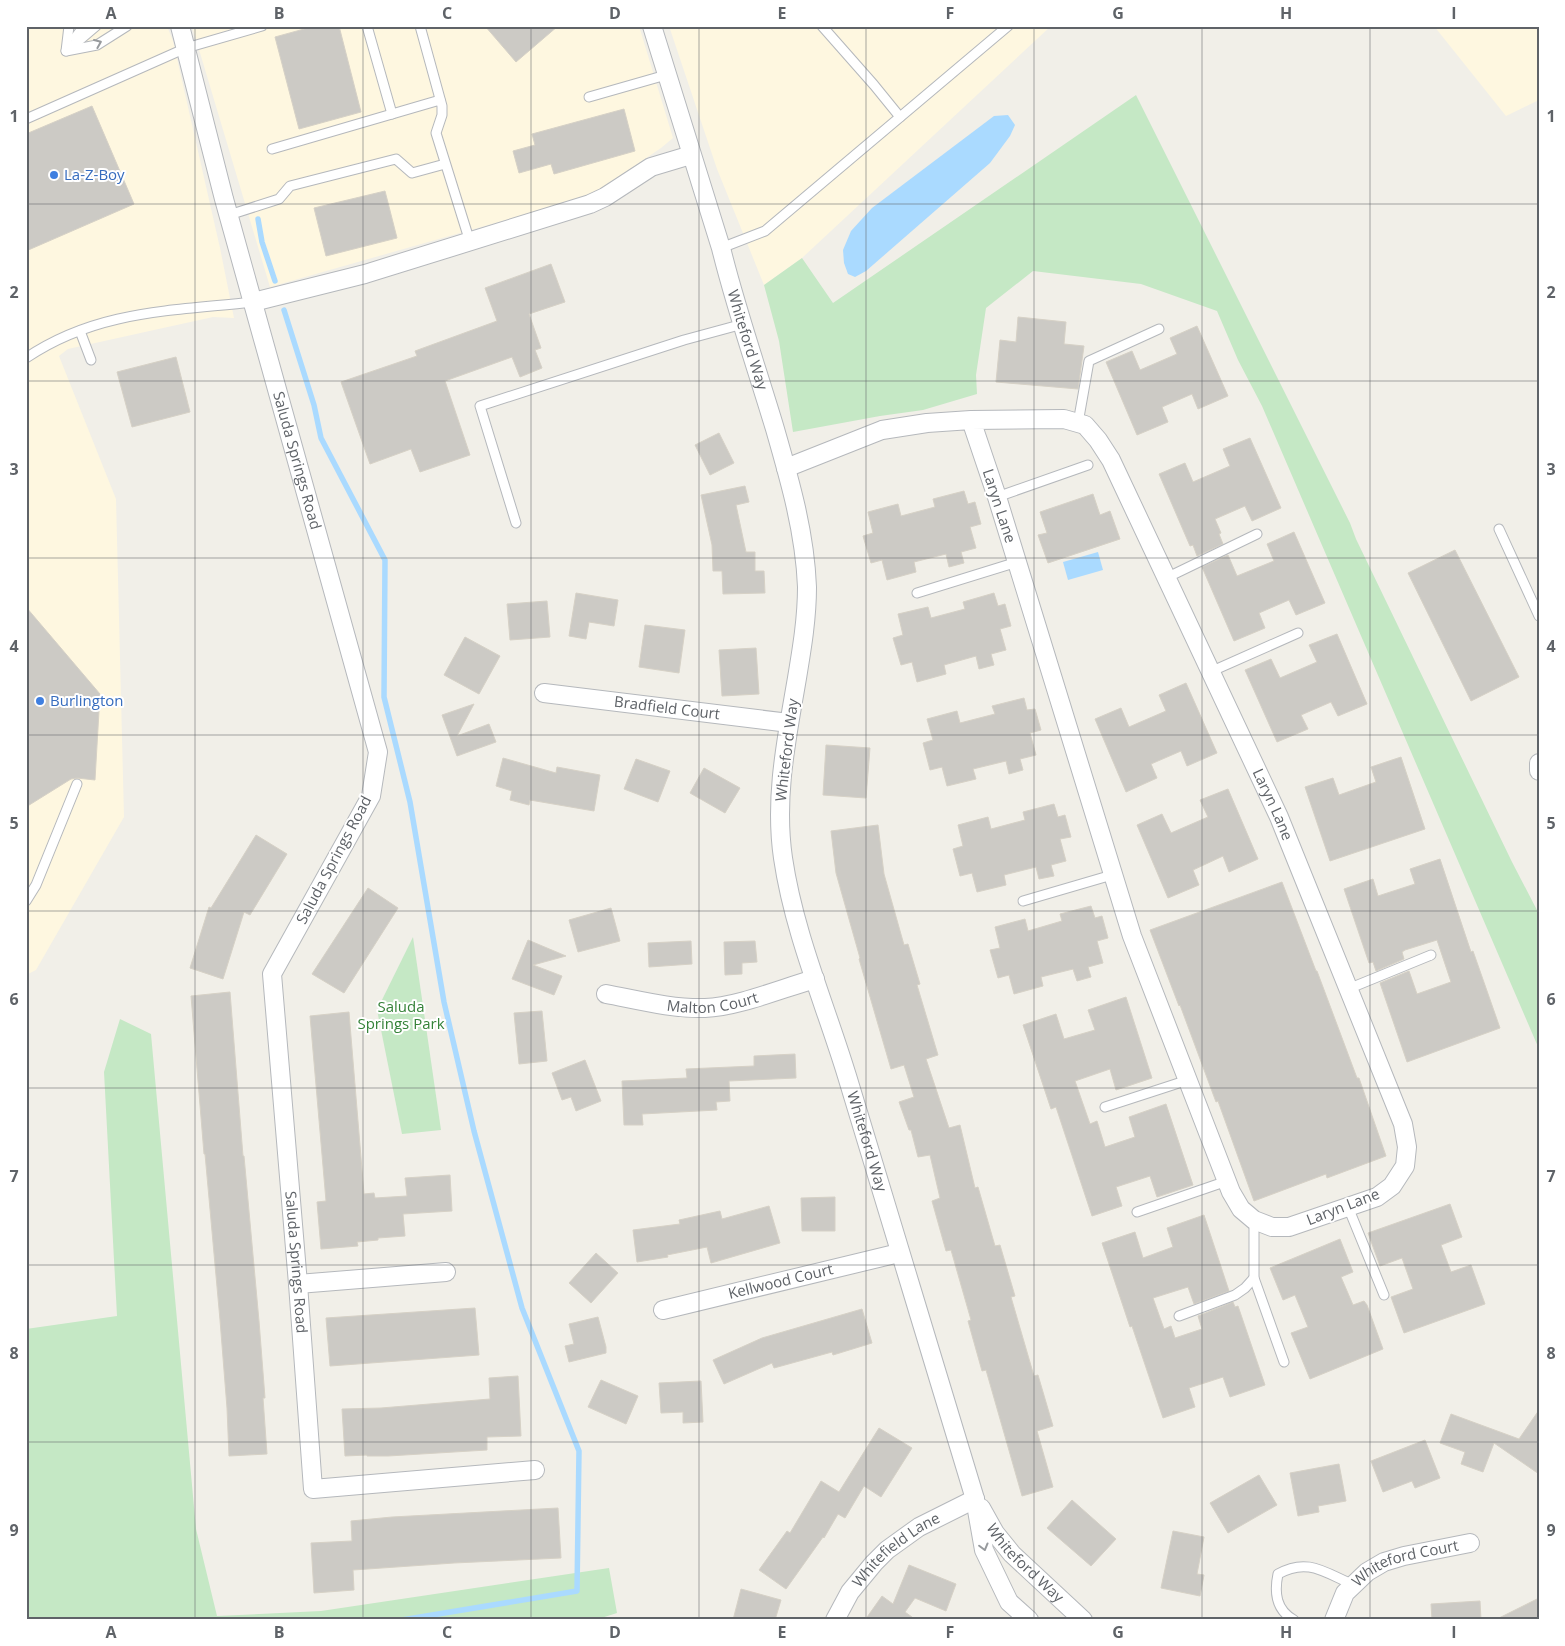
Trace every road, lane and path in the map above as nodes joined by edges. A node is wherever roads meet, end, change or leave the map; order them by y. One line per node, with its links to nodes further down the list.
1 (69, 26): 13 (lane)
2 (84, 26): 13 (lane)
3 (96, 26): 13 (lane)
4 (127, 26): 13 (lane, one-way to 4)
5 (180, 26): 12 (street, Saluda Springs Road)
6 (262, 26): 12 (lane)
7 (367, 26): 17 (lane)
8 (420, 26): 16 (lane)
9 (652, 26): 14 (street, Whiteford Way)
10 (822, 26): 18 (lane)
11 (1008, 26): 18 (lane)
12 (186, 48): 19 (lane); 23 (street, Saluda Springs Road)
13 (66, 51)
14 (666, 75): 15 (lane); 21 (street, Whiteford Way)
15 (589, 97)
16 (440, 100): 17 (lane); 22 (lane)
17 (392, 114): 20 (lane)
18 (900, 118): 25 (lane)
19 (26, 119)
20 (272, 149)
21 (691, 155): 24 (street); 25 (street, Whiteford Way)
22 (445, 164): 23 (lane); 24 (lane)
23 (229, 215): 26 (street, Saluda Springs Road)
24 (470, 242): 26 (street)
25 (721, 248): 27 (street, Whiteford Way)
26 (254, 302): 29 (lane); 67 (street, Saluda Springs Road)
27 (743, 324): 35 (street, Whiteford Way); 37 (lane)
28 (1159, 329): 33 (lane)
29 (80, 331): 30 (lane); 31 (lane)
30 (26, 358)
31 (92, 360)
32 (970, 420): 33 (street); 35 (street); 36 (street, Laryn Lane)
33 (1078, 423): 41 (street, Laryn Lane)
34 (1088, 465): 36 (lane)
35 (786, 468): 47 (street, Whiteford Way)
36 (997, 498): 40 (street, Laryn Lane)
37 (516, 523)
38 (1499, 529): 43 (lane)
39 (1257, 534): 41 (lane)
40 (1016, 562): 42 (lane); 51 (street, Laryn Lane)
41 (1166, 578): 45 (street, Laryn Lane)
42 (917, 593)
43 (1539, 616)
44 (1298, 633): 45 (lane)
45 (1210, 672): 56 (street, Laryn Lane)
46 (544, 694): 47 (street, Bradfield Court)
47 (789, 723): 55 (street, Whiteford Way)
48 (1539, 763): 49 (street)
49 (1539, 771)
50 (77, 784): 52 (lane)
51 (1112, 875): 53 (lane); 58 (street, Laryn Lane)
52 (26, 901)
53 (1023, 901)
54 (1431, 955): 56 (lane)
55 (815, 978): 57 (street, Malton Court); 64 (street, Whiteford Way)
56 (1348, 989): 61 (street, Laryn Lane)
57 (606, 994)
58 (1188, 1080): 59 (lane); 60 (street, Laryn Lane)
59 (1105, 1107)
60 (1227, 1181): 62 (lane); 63 (street, Laryn Lane)
61 (1348, 1207): 63 (street, Laryn Lane); 68 (lane)
62 (1137, 1212)
63 (1254, 1220): 66 (lane)
64 (899, 1253): 69 (street, Kellwood Court); 73 (street, Whiteford Way)
65 (446, 1272): 67 (street)
66 (1254, 1278): 70 (lane); 71 (lane)
67 (298, 1284): 72 (street, Saluda Springs Road)
68 (1384, 1295)
69 (662, 1310)
70 (1179, 1316)
71 (1284, 1362)
72 (535, 1470)
73 (975, 1499): 76 (street, Whitefield Lane); 77 (street, Whiteford Way, one-way to 77); 78 (street, Whiteford Way)
74 (1470, 1543): 75 (street, Whiteford Court)
75 (1354, 1585): 79 (lane); 80 (street, Whiteford Court)
76 (835, 1620)
77 (1029, 1620)
78 (1083, 1620)
79 (1294, 1620)
80 (1334, 1620)

